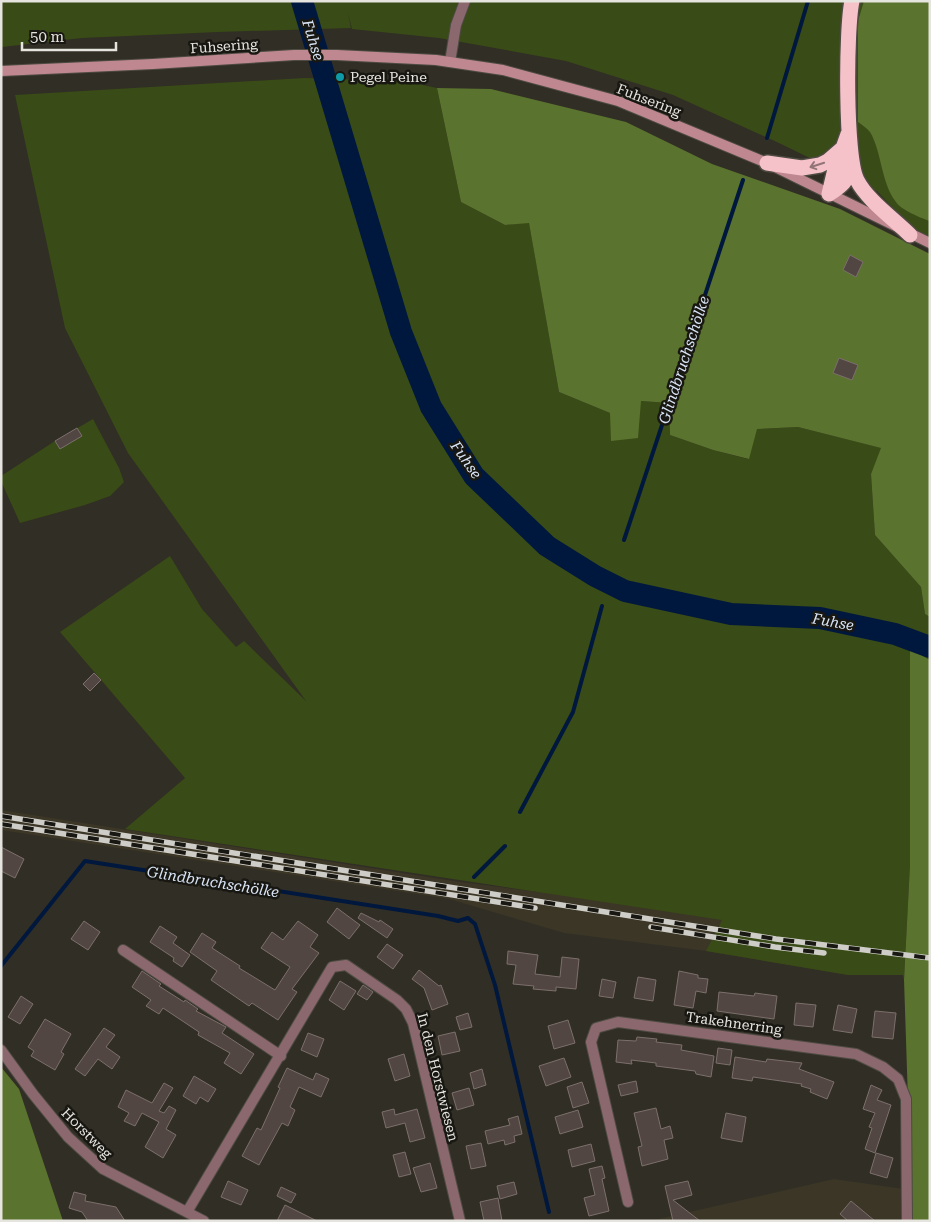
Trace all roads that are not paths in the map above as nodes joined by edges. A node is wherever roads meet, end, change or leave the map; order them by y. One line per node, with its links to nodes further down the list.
1 (465, 1): 3 (street)
2 (852, 1): 5 (highway)
3 (450, 62): 4 (main road, Fuhsering); 7 (main road, Fuhsering)
4 (4, 71)
5 (849, 132): 6 (highway); 8 (highway)
6 (843, 148): 7 (highway, one-way to 7); 9 (highway)
7 (767, 162): 9 (main road, Fuhsering)
8 (852, 166): 9 (highway); 10 (highway)
9 (829, 194): 10 (main road, Fuhsering)
10 (910, 234): 11 (main road, Fuhsering)
11 (930, 243)
12 (124, 950): 14 (street)
13 (1, 1050): 16 (street, Horstweg)
14 (281, 1056): 16 (street, In den Horstwiesen); 18 (street, In den Horstwiesen)
15 (628, 1202): 19 (street, Trakehnerring)
16 (187, 1212): 17 (street, Horstweg)
17 (204, 1221)
18 (460, 1221)
19 (908, 1221)

